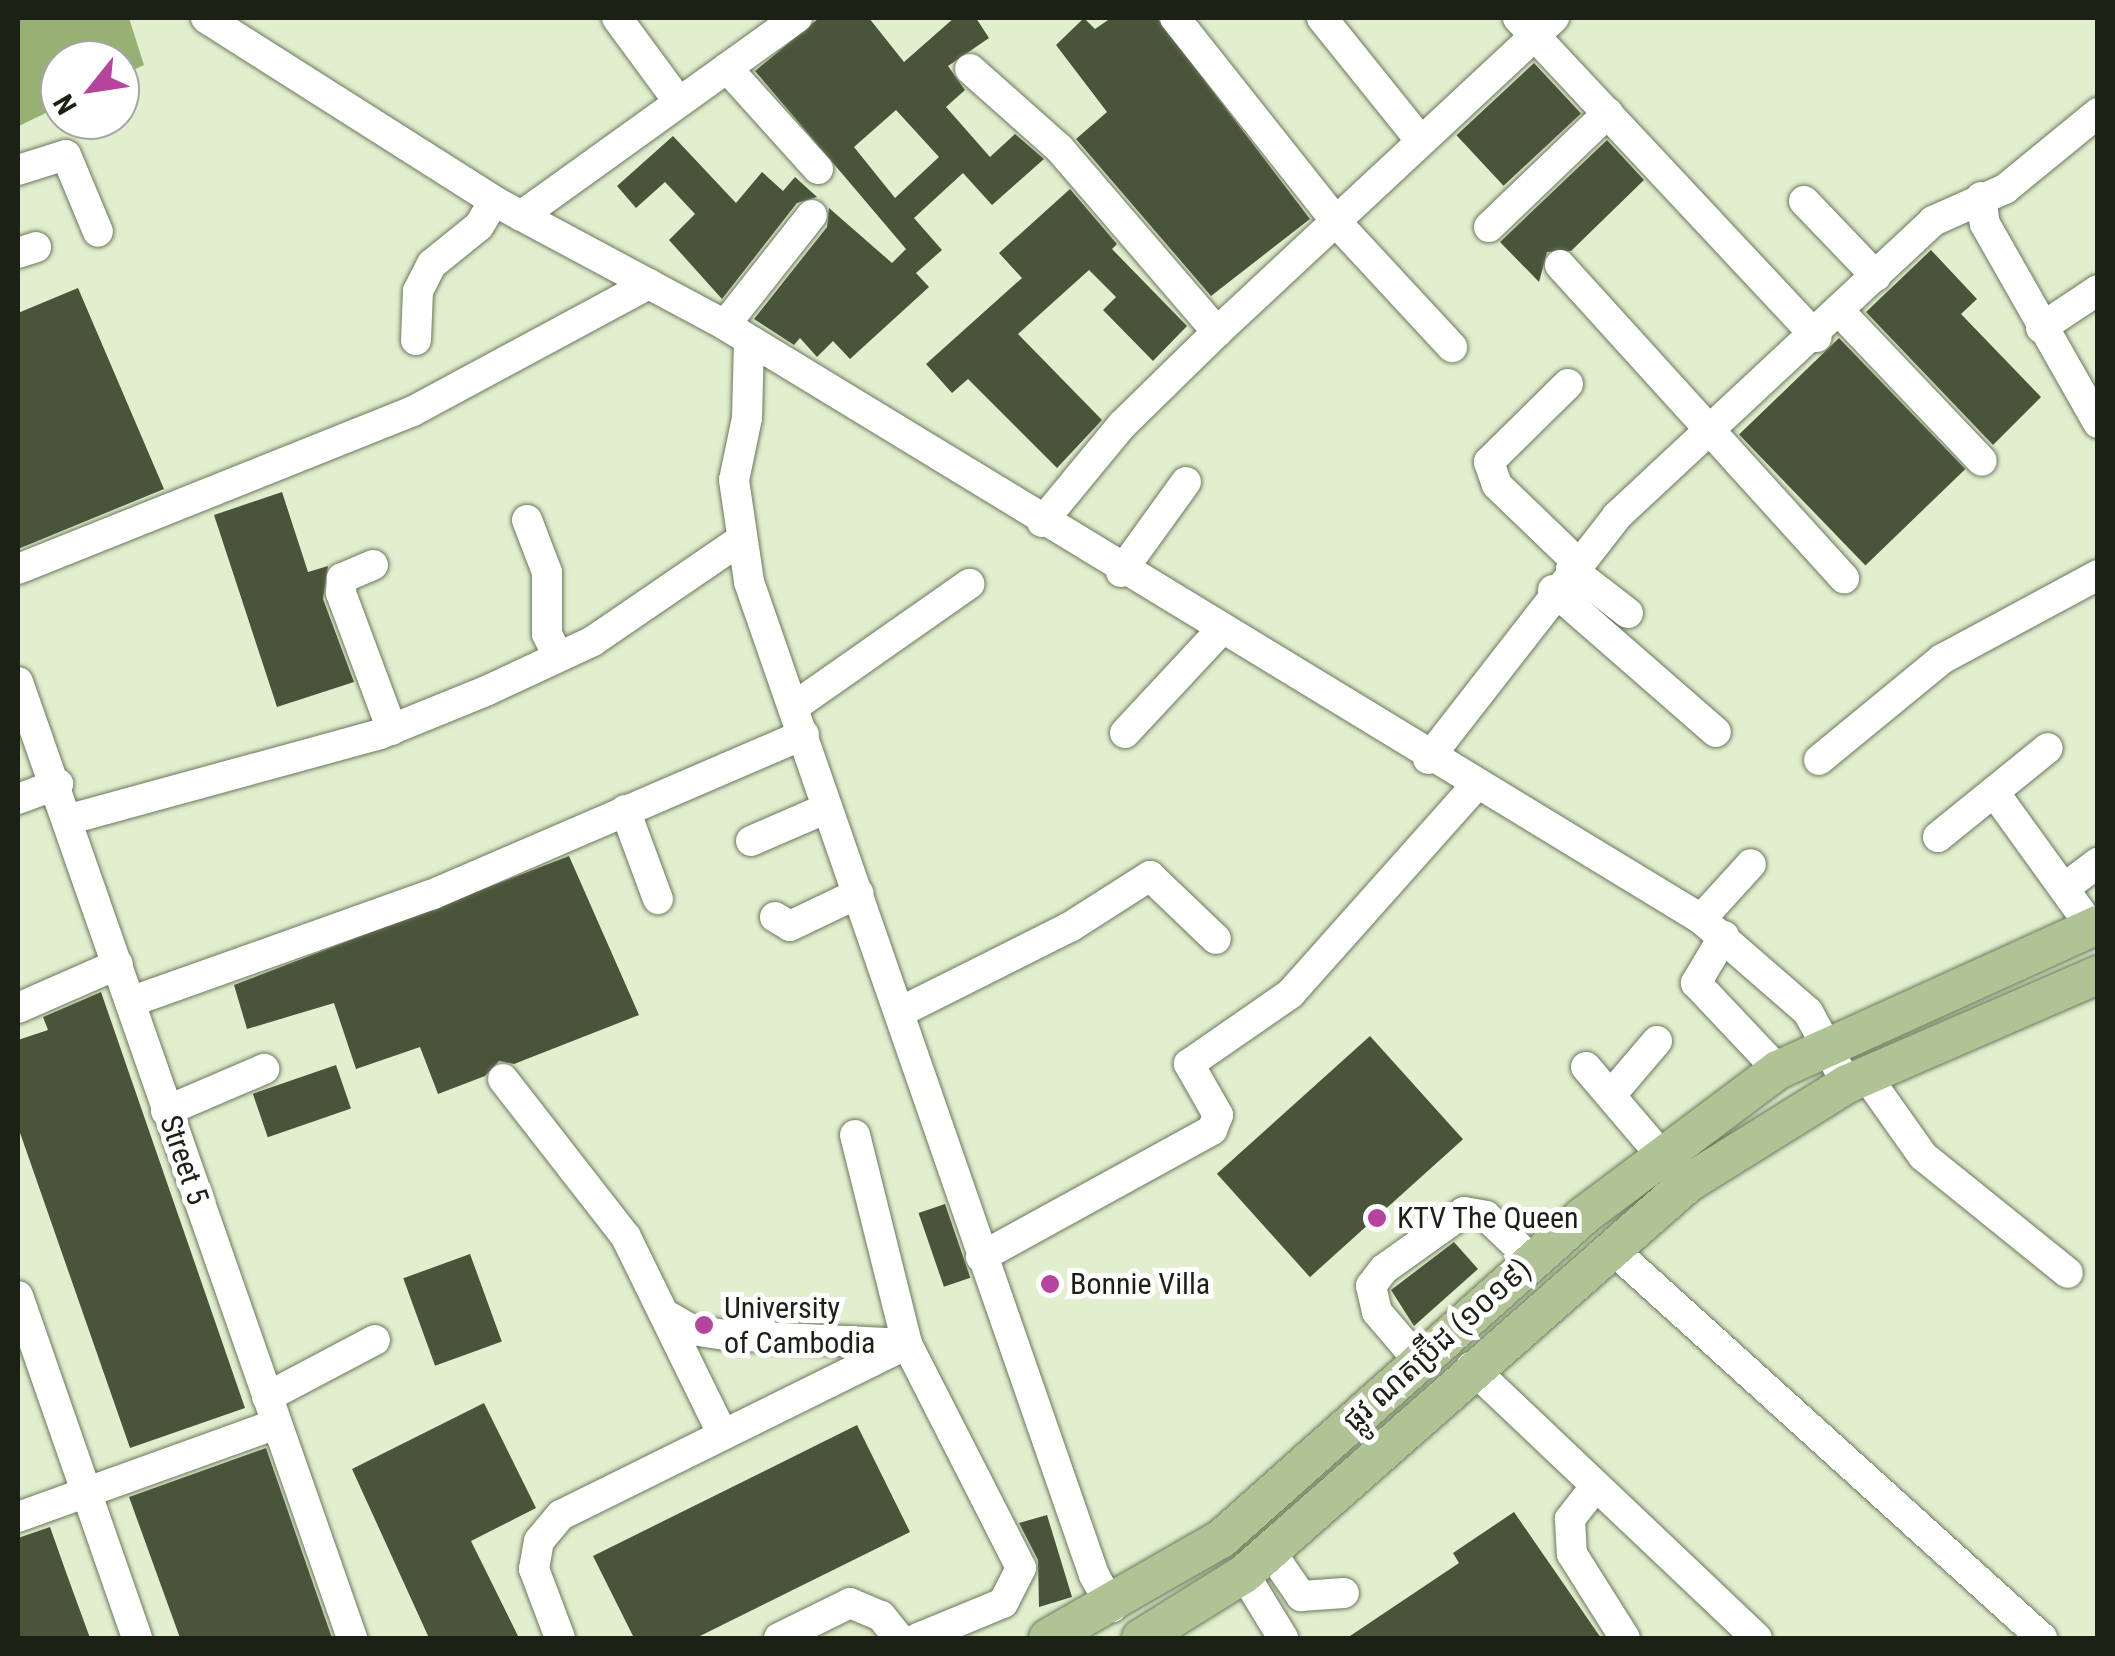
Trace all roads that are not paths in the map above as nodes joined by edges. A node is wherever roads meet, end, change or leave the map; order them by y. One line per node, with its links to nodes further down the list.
1 (206, 18): 7 (street)
2 (616, 18): 10 (street)
3 (797, 18): 8 (street)
4 (1175, 18): 20 (street)
5 (1322, 18): 13 (street)
6 (1536, 23): 12 (street); 13 (street)
7 (260, 31): 18 (street)
8 (727, 68): 10 (street); 14 (street)
9 (970, 69): 29 (street)
10 (679, 102): 18 (street)
11 (2098, 113): 16 (street)
12 (1608, 114): 21 (street); 31 (street)
13 (1421, 142): 20 (street)
14 (818, 169)
15 (18, 170): 22 (street)
16 (1981, 197): 24 (street); 28 (street)
17 (1804, 201): 24 (street)
18 (508, 209): 25 (street); 32 (street)
19 (812, 215): 30 (street)
20 (1338, 224): 29 (street); 33 (street)
21 (1489, 227)
22 (98, 232)
23 (1560, 265): 36 (street)
24 (1876, 276): 27 (street)
25 (648, 284): 30 (street); 43 (street)
26 (2098, 290): 28 (street)
27 (1841, 313): 31 (street); 37 (street)
28 (2041, 328): 35 (street)
29 (1216, 332): 40 (street)
30 (737, 333): 40 (street); 41 (street)
31 (1816, 336): 36 (street)
32 (416, 340)
33 (1452, 347)
34 (1568, 384): 45 (street)
35 (2098, 423)
36 (1712, 434): 45 (street); 47 (street)
37 (1982, 461)
38 (1186, 482): 44 (street)
39 (526, 520): 51 (street)
40 (1042, 522): 44 (street)
41 (739, 541): 51 (street); 53 (street)
42 (373, 565): 54 (street)
43 (18, 569)
44 (1121, 572): 50 (street)
45 (1567, 574): 49 (street); 55 (street); 58 (street)
46 (2098, 575): 59 (street)
47 (1844, 578)
48 (969, 584): 53 (street)
49 (1628, 613)
50 (1220, 631): 56 (street); 58 (street)
51 (558, 657): 54 (street)
52 (18, 682): 60 (street, Street 5)
53 (799, 720): 64 (street); 65 (street)
54 (392, 730): 66 (street)
55 (1716, 732)
56 (1125, 733)
57 (2048, 748): 62 (street)
58 (1428, 759): 61 (street)
59 (1819, 760)
60 (58, 784): 63 (street); 66 (street, Street 5)
61 (1475, 786): 76 (street); 95 (street)
62 (1994, 792): 67 (street); 71 (street)
63 (18, 799)
64 (827, 808): 68 (street); 72 (street)
65 (625, 810): 73 (street); 80 (street)
66 (70, 819): 78 (street, Street 5)
67 (1938, 838)
68 (751, 842)
69 (2098, 863): 71 (street)
70 (1751, 864): 76 (street)
71 (2067, 886): 75 (street)
72 (858, 892): 74 (street); 82 (street)
73 (658, 899)
74 (775, 917)
75 (2095, 926): 84 (main road, ផ្លូវ ណតប្រ៊ីដ (១០១៩))
76 (1713, 928): 84 (street); 87 (street)
77 (1216, 939): 82 (street)
78 (118, 964): 80 (street, Street 5); 81 (street)
79 (2098, 975): 89 (main road, ផ្លូវ ណតប្រ៊ីដ (១០១៩))
80 (130, 1002): 91 (street, Street 5)
81 (18, 1008)
82 (900, 1012): 95 (street)
83 (1657, 1041): 90 (street)
84 (1829, 1046): 87 (main road, ផ្លូវ ណតប្រ៊ីដ (១០១៩)); 89 (street)
85 (1586, 1067): 90 (street)
86 (264, 1069): 91 (street)
87 (1778, 1070): 93 (main road, ផ្លូវ ណតប្រ៊ីដ (១០១៩))
88 (503, 1079): 99 (street)
89 (1857, 1080): 94 (main road, ផ្លូវ ណតប្រ៊ីដ (១០១៩)); 97 (street)
90 (1610, 1095): 93 (street)
91 (166, 1111): 104 (street, Street 5)
92 (855, 1136): 101 (street)
93 (1660, 1154): 96 (main road, ផ្លូវ ណតប្រ៊ីដ (១០១៩))
94 (1610, 1246): 103 (main road, ផ្លូវ ណតប្រ៊ីដ (១០១៩)); 123 (street)
95 (982, 1257): 111 (street)
96 (1532, 1260): 102 (main road, ផ្លូវ ណតប្រ៊ីដ (១០១៩)); 102 (street)
97 (2068, 1273)
98 (18, 1296): 107 (street)
99 (664, 1314): 101 (street); 105 (street)
100 (375, 1340): 104 (street)
101 (907, 1344): 105 (street); 118 (street)
102 (1418, 1360): 111 (main road, ផ្លូវ ណតប្រ៊ីដ (១០១៩))
103 (1471, 1366): 106 (street); 109 (main road, ផ្លូវ ណតប្រ៊ីដ (១០១៩))
104 (271, 1410): 107 (street); 115 (street, Street 5)
105 (722, 1433): 116 (street)
106 (1595, 1487): 121 (street); 122 (street)
107 (86, 1492): 108 (street); 114 (street)
108 (18, 1517)
109 (1257, 1562): 110 (street); 113 (main road, ផ្លូវ ណតប្រ៊ីដ (១០១៩)); 120 (street)
110 (1344, 1594)
111 (1112, 1607): 119 (main road, ផ្លូវ ណតប្រ៊ីដ (១០១៩))
112 (794, 1635): 117 (street)
113 (1153, 1636)
114 (137, 1638)
115 (352, 1638)
116 (560, 1638)
117 (899, 1638)
118 (918, 1638)
119 (1048, 1638)
120 (1283, 1638)
121 (1626, 1638)
122 (1757, 1638)
123 (2042, 1638)

